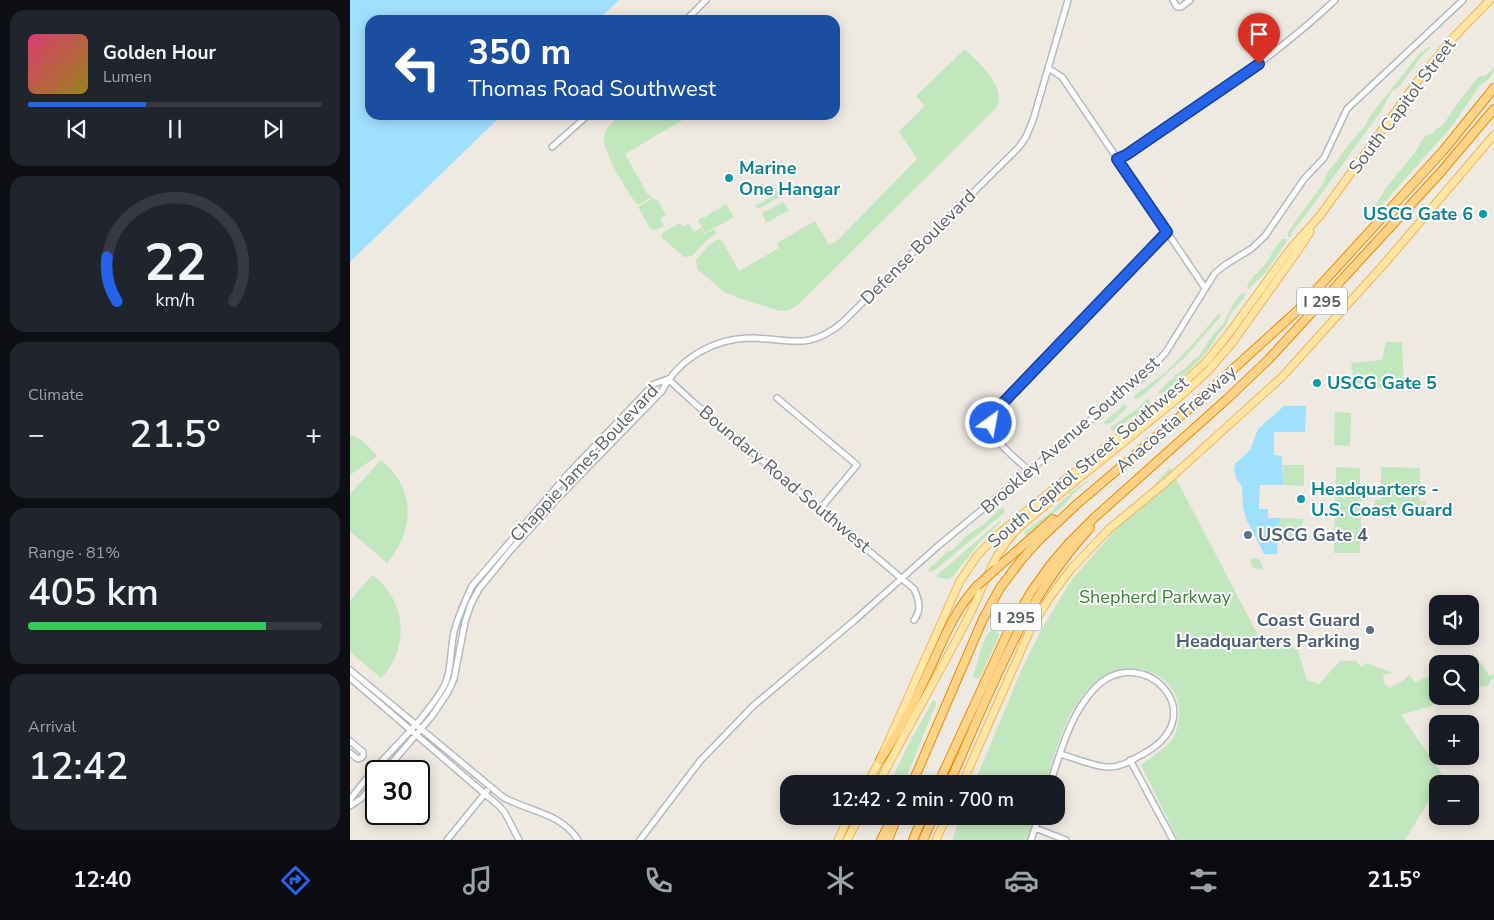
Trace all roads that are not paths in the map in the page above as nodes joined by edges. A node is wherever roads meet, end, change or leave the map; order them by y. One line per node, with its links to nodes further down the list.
1 (706, 0): 8 (street)
2 (1068, 0): 9 (street, Defense Boulevard)
3 (1173, 0): 4 (street)
4 (1190, 0)
5 (1335, 0): 15 (street)
6 (1463, 0): 18 (street, Brookley Avenue Southwest)
7 (1490, 0): 16 (main road, South Capitol Street)
8 (691, 15)
9 (1048, 68): 15 (street); 19 (street, Defense Boulevard)
10 (1494, 88): 20 (highway, Anacostia Freeway / I 295)
11 (1494, 109): 23 (highway, Anacostia Freeway / I 295)
12 (583, 120): 14 (street)
13 (1494, 136): 44 (main road)
14 (552, 148)
15 (1117, 159): 17 (street)
16 (1319, 217): 37 (main road, South Capitol Street Southwest); 40 (main road)
17 (1167, 232): 18 (street); 22 (street)
18 (1205, 288): 22 (street, Brookley Avenue Southwest)
19 (668, 379): 24 (street, Boundary Road Southwest); 29 (street, Chappie James Boulevard); 31 (street, Chappie James Boulevard)
20 (1216, 384): 37 (highway, bridge); 41 (highway, Anacostia Freeway / I 295)
21 (777, 398): 24 (street)
22 (1029, 472): 25 (street, Brookley Avenue Southwest)
23 (1137, 481): 42 (highway, Anacostia Freeway / I 295); 43 (highway)
24 (820, 509): 25 (street, Boundary Road Southwest)
25 (902, 579): 26 (street, Boundary Road Southwest); 65 (street, Brookley Avenue Southwest)
26 (914, 620)
27 (350, 670): 28 (street)
28 (353, 681): 29 (street); 30 (street)
29 (415, 724): 30 (street, Chappie James Boulevard); 31 (street)
30 (410, 729): 32 (street); 49 (street, Chappie James Boulevard)
31 (422, 729): 32 (street, Chappie James Boulevard); 46 (street)
32 (416, 735): 36 (street, Chappie James Boulevard); 48 (street)
33 (350, 741): 34 (street)
34 (350, 753)
35 (1060, 754): 38 (street); 38 (street); 45 (street)
36 (394, 760)
37 (880, 760): 39 (main road, South Capitol Street Southwest)
38 (1130, 760): 77 (street)
39 (872, 775)
40 (883, 775)
41 (914, 775)
42 (942, 775)
43 (953, 775)
44 (966, 775)
45 (1053, 775)
46 (491, 787): 48 (street); 64 (street)
47 (365, 793): 50 (street)
48 (485, 794): 62 (street); 63 (street)
49 (350, 800)
50 (350, 806)
51 (844, 825): 66 (main road)
52 (845, 825): 67 (main road)
53 (856, 825): 68 (main road)
54 (888, 825): 69 (highway)
55 (894, 825): 70 (highway)
56 (920, 825): 71 (highway)
57 (930, 825): 72 (highway)
58 (944, 825): 73 (main road)
59 (945, 825): 74 (main road)
60 (1036, 825): 61 (street)
61 (1035, 828): 75 (street); 76 (street)
62 (447, 840)
63 (520, 840)
64 (578, 840)
65 (640, 840)
66 (834, 840)
67 (838, 840)
68 (849, 840)
69 (881, 840)
70 (888, 840)
71 (913, 840)
72 (923, 840)
73 (936, 840)
74 (940, 840)
75 (1031, 840)
76 (1066, 840)
77 (1174, 840)

